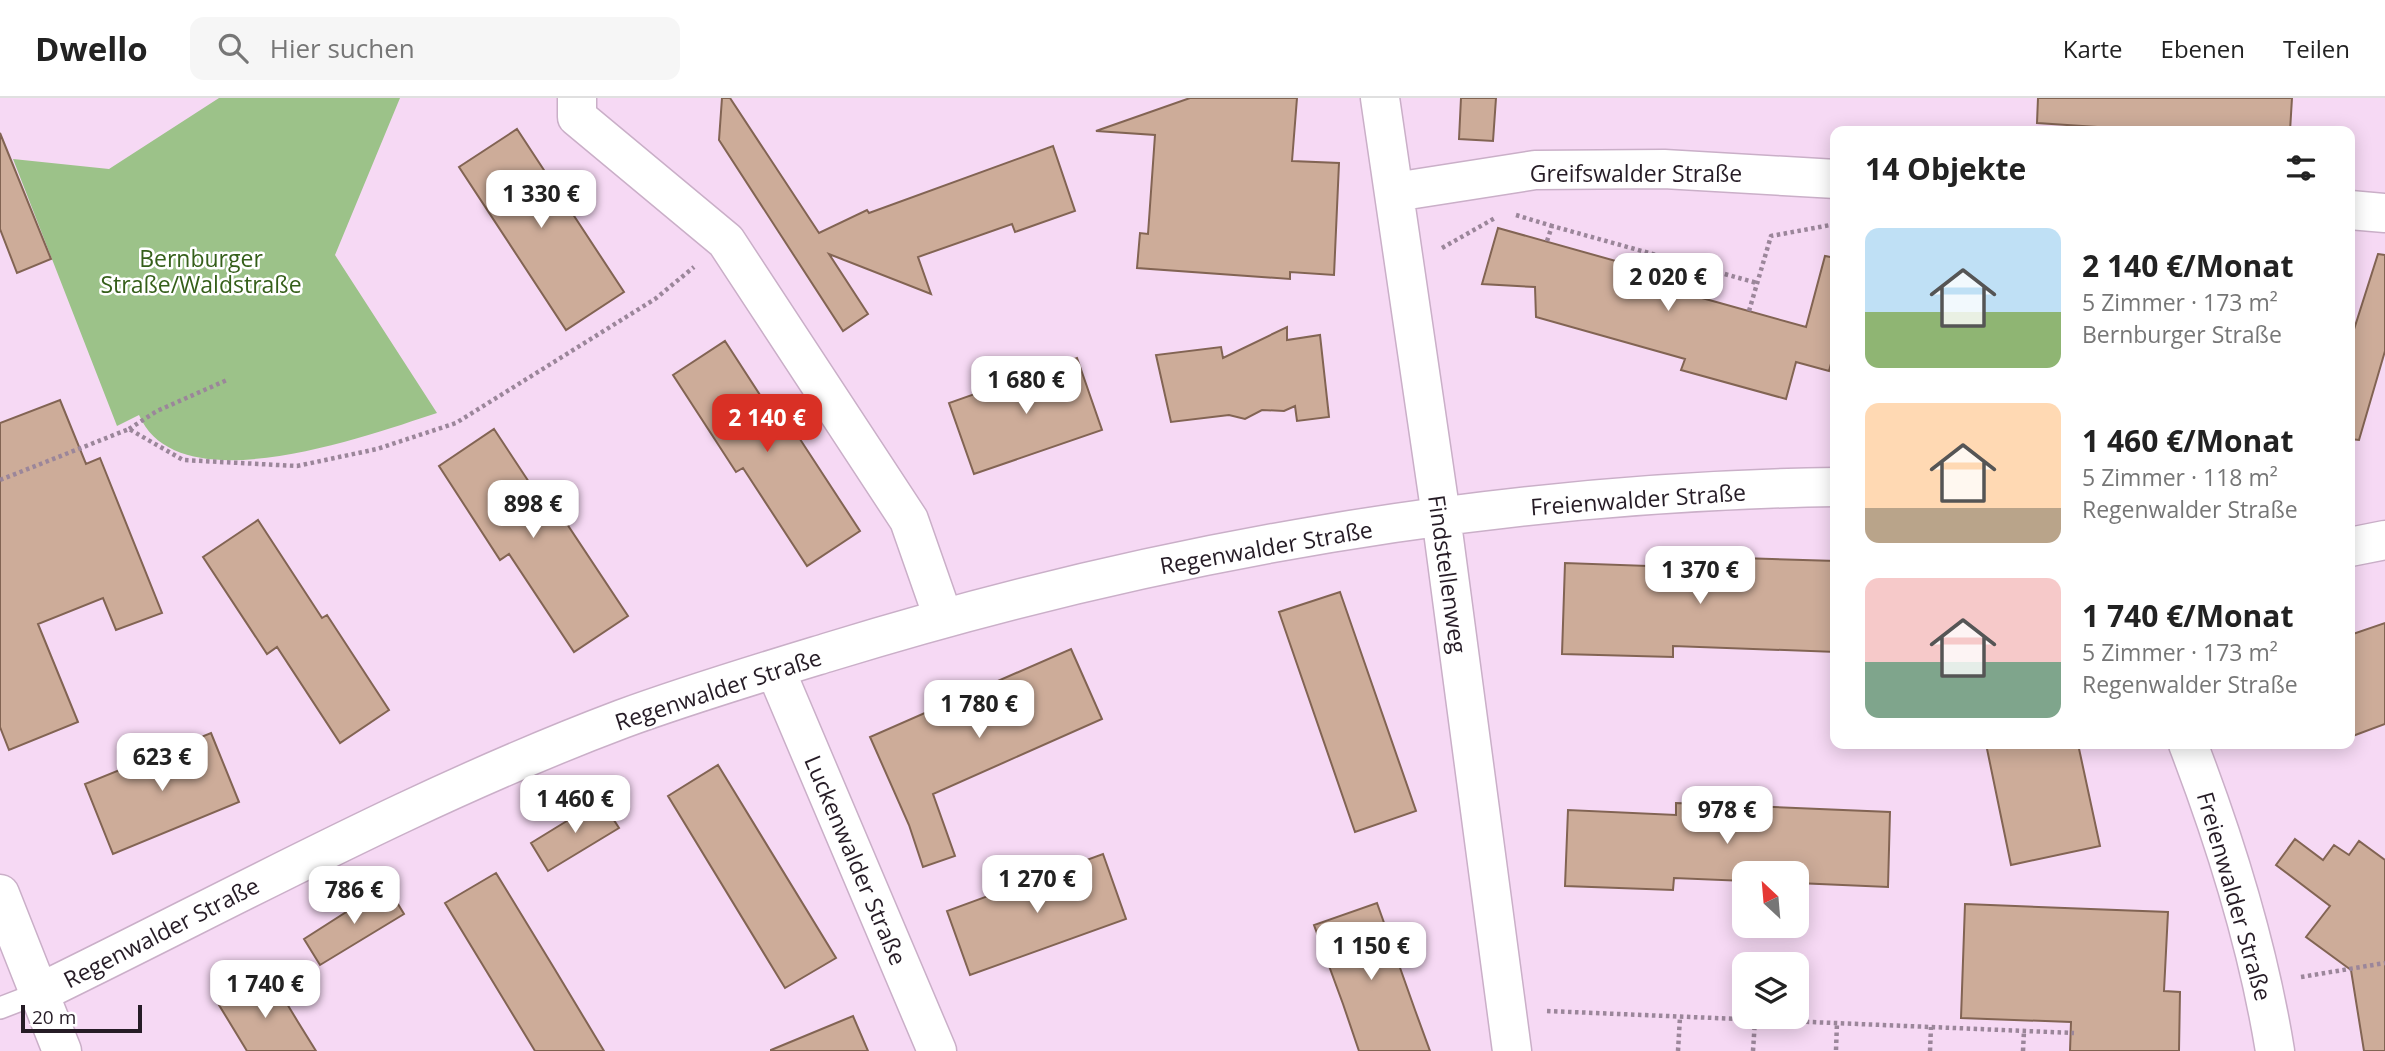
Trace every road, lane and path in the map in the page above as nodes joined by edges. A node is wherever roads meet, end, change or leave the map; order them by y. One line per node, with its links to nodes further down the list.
1 (577, 98): 9 (street)
2 (1380, 98): 4 (street, Findstellenweg)
3 (1830, 179): 4 (street, Greifswalder Straße)
4 (1395, 192): 12 (street, Findstellenweg)
5 (2355, 210): 6 (street)
6 (2385, 213)
7 (1830, 225): 14 (path)
8 (1552, 226): 10 (path); 11 (path); 12 (path)
9 (726, 241): 17 (path); 23 (street)
10 (1547, 242)
11 (1660, 256): 13 (path); 14 (path)
12 (1404, 257): 20 (street, Findstellenweg)
13 (1656, 272)
14 (1757, 283): 15 (path)
15 (1749, 311)
16 (227, 380): 17 (path)
17 (129, 429): 18 (path)
18 (0, 480)
19 (1830, 487): 20 (street, Freienwalder Straße)
20 (1441, 516): 23 (street, Regenwalder Straße); 43 (street, Findstellenweg)
21 (2385, 540): 22 (street)
22 (2355, 546)
23 (943, 617): 24 (street, Regenwalder Straße)
24 (775, 669): 29 (street, Regenwalder Straße); 42 (street, Luckenwalder Straße)
25 (2190, 749): 28 (street, Freienwalder Straße)
26 (0, 894): 29 (street)
27 (2385, 963): 28 (path)
28 (2262, 983): 48 (street, Freienwalder Straße)
29 (39, 993): 30 (lane); 41 (street)
30 (0, 1008)
31 (1544, 1011): 32 (path)
32 (1679, 1017): 33 (path); 44 (path)
33 (1732, 1019)
34 (1809, 1022): 35 (path)
35 (1837, 1023): 36 (path); 40 (path)
36 (1931, 1027): 38 (path); 46 (path)
37 (1754, 1029): 45 (path)
38 (2024, 1031): 39 (path); 47 (path)
39 (2074, 1033)
40 (1836, 1050)
41 (62, 1051)
42 (937, 1051)
43 (1511, 1051)
44 (1678, 1051)
45 (1753, 1051)
46 (1930, 1051)
47 (2023, 1051)
48 (2275, 1051)

